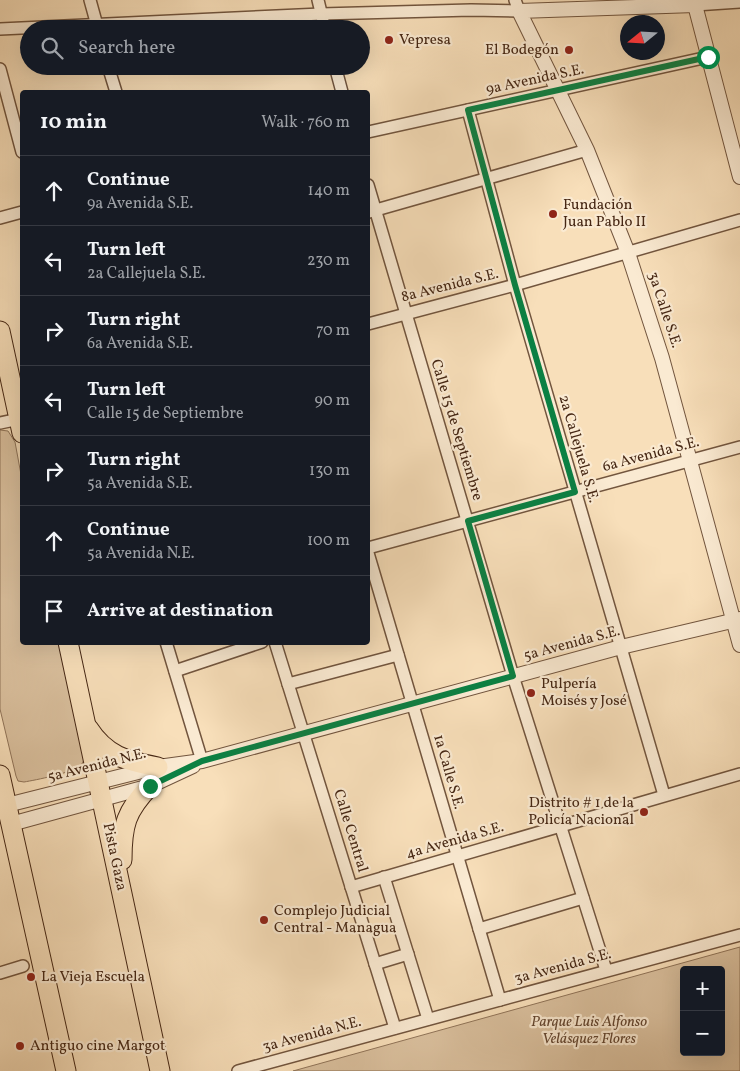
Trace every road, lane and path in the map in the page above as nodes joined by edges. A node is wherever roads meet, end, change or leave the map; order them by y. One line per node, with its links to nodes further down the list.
1 (90, 0): 7 (street)
2 (318, 0): 6 (street)
3 (740, 2): 4 (street)
4 (695, 5): 5 (street); 12 (street)
5 (517, 6): 6 (street); 18 (street, 3a Calle S.E.)
6 (321, 14): 8 (street); 9 (street)
7 (96, 20)
8 (210, 20)
9 (323, 20)
10 (20, 28): 11 (street)
11 (0, 29)
12 (708, 57): 18 (street, 9a Avenida S.E.); 23 (street)
13 (0, 69): 21 (street)
14 (111, 75): 16 (street)
15 (337, 75): 17 (street)
16 (115, 90)
17 (341, 90)
18 (558, 90): 19 (street, 9a Avenida S.E.); 22 (street, 3a Calle S.E.)
19 (468, 110): 20 (street, 9a Avenida S.E.); 24 (street, 2a Callejuela S.E.)
20 (370, 132)
21 (20, 144)
22 (587, 150): 24 (street); 29 (street, 3a Calle S.E.)
23 (740, 177)
24 (487, 178): 25 (street); 30 (street, 2a Callejuela S.E.)
25 (371, 212): 31 (street, Calle 15 de Septiembre)
26 (20, 213): 27 (street)
27 (0, 218)
28 (740, 220): 29 (street, 8a Avenida S.E.)
29 (628, 253): 30 (street, 8a Avenida S.E.); 38 (street, 3a Calle S.E.)
30 (515, 285): 31 (street, 8a Avenida S.E.); 39 (street, 2a Callejuela S.E.)
31 (404, 313): 32 (street, 8a Avenida S.E.); 40 (street, Calle 15 de Septiembre)
32 (370, 323)
33 (0, 332): 34 (highway)
34 (20, 422)
35 (0, 423): 36 (street)
36 (20, 426)
37 (740, 447): 38 (street, 6a Avenida S.E.)
38 (691, 460): 39 (street, 6a Avenida S.E.); 43 (street, 3a Calle S.E.)
39 (575, 492): 40 (street, 6a Avenida S.E.); 49 (street, 2a Callejuela S.E.)
40 (468, 521): 41 (street, 6a Avenida S.E.); 52 (street, Calle 15 de Septiembre)
41 (370, 547)
42 (370, 560): 50 (street, 1a Calle S.E.)
43 (737, 620): 48 (street, 3a Calle S.E.); 49 (street, 5a Avenida S.E.)
44 (69, 645): 55 (highway, Pista Gaza)
45 (167, 645): 51 (street)
46 (253, 645): 51 (street)
47 (276, 645): 53 (street, Calle Central)
48 (740, 645)
49 (621, 647): 52 (street, 5a Avenida S.E.); 63 (street, 2a Callejuela S.E.)
50 (398, 655): 53 (street); 54 (street, 1a Calle S.E.)
51 (175, 672): 57 (street)
52 (513, 676): 54 (street, 5a Avenida S.E.); 65 (street, Calle 15 de Septiembre)
53 (288, 684): 56 (street, Calle Central)
54 (412, 704): 56 (street, 5a Avenida S.E.); 66 (street, 1a Calle S.E.)
55 (84, 717): 58 (highway); 62 (highway, Pista Gaza)
56 (304, 733): 57 (street, 5a Avenida N.E.); 68 (street, Calle Central)
57 (202, 761): 58 (street, 5a Avenida N.E.); 61 (street, 5a Avenida N.E.)
58 (158, 767): 62 (street, 5a Avenida N.E.)
59 (740, 774): 63 (street, 4a Avenida S.E.)
60 (0, 775): 64 (highway)
61 (150, 786): 62 (street, 5a Avenida N.E.); 70 (highway)
62 (99, 790): 64 (street, 5a Avenida N.E.); 70 (highway, Pista Gaza)
63 (664, 795): 65 (street, 4a Avenida S.E.)
64 (7, 813): 81 (highway)
65 (561, 826): 66 (street, 4a Avenida S.E.); 69 (street, Calle 15 de Septiembre)
66 (457, 857): 67 (street, 4a Avenida S.E.); 71 (street, 1a Calle S.E.)
67 (384, 878): 68 (street, 4a Avenida S.E.); 73 (street)
68 (351, 887): 74 (street, Calle Central)
69 (583, 898): 71 (street); 76 (street, Calle 15 de Septiembre)
70 (124, 901): 82 (highway, Pista Gaza)
71 (479, 929): 78 (street, 1a Calle S.E.)
72 (740, 935): 76 (street, 3a Avenida S.E.)
73 (408, 954): 74 (street); 79 (street)
74 (375, 964): 80 (street, Calle Central)
75 (23, 966): 77 (street)
76 (606, 970): 78 (street, 3a Avenida S.E.)
77 (0, 972)
78 (500, 1000): 79 (street, 3a Avenida S.E.)
79 (428, 1019): 80 (street, 3a Avenida S.E.)
80 (394, 1028): 83 (street, 3a Avenida N.E.)
81 (66, 1071)
82 (160, 1071)
83 (238, 1071)

